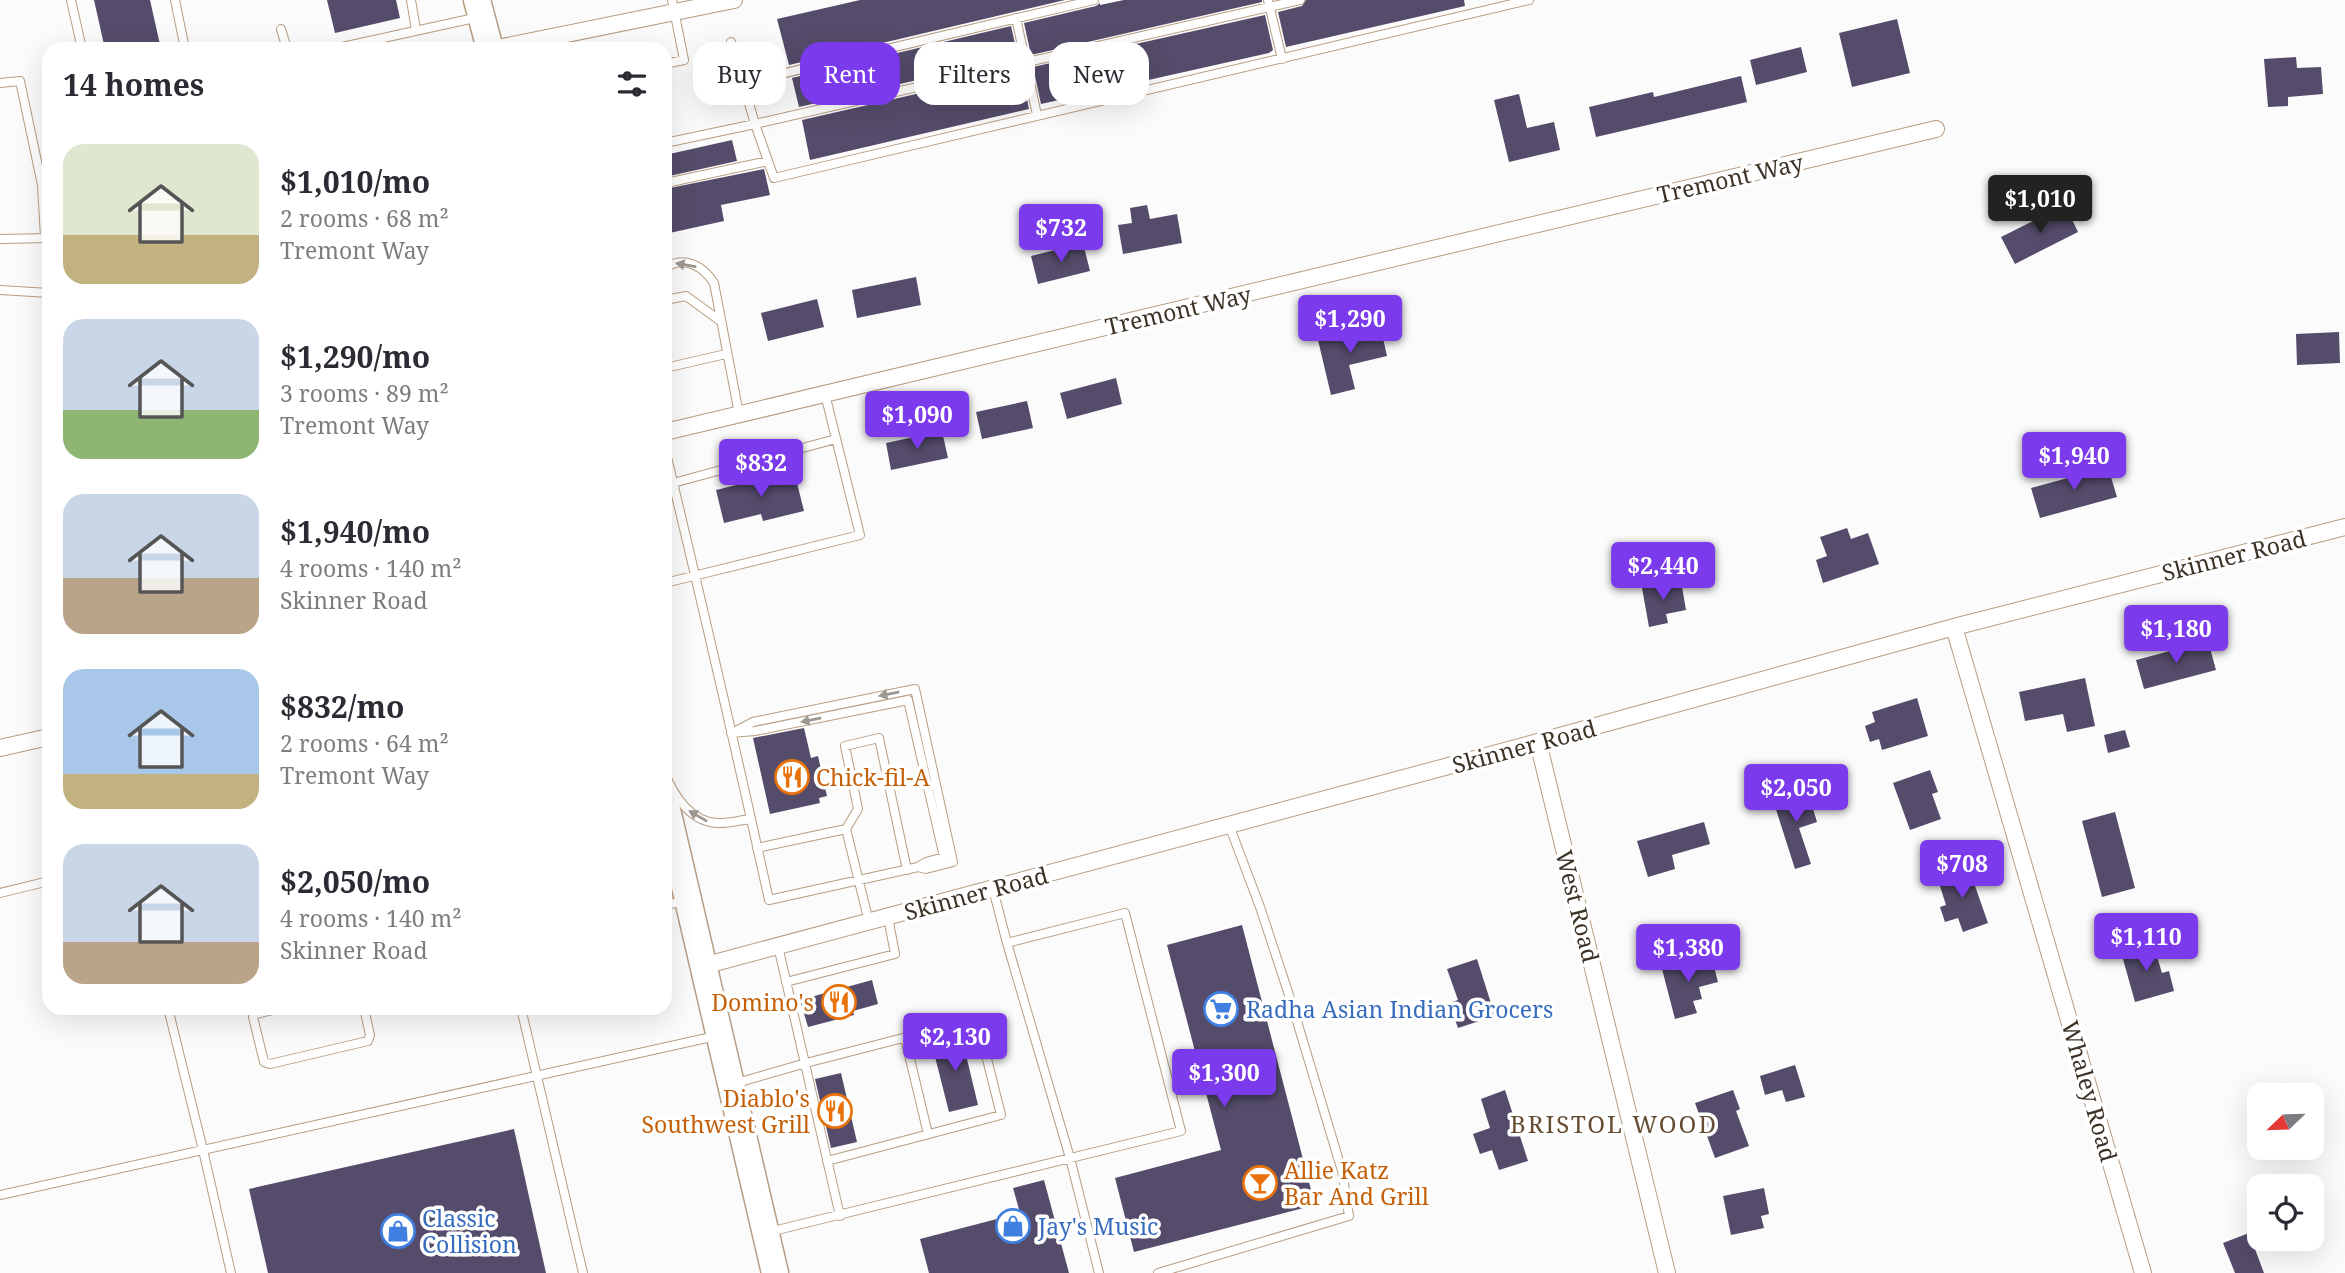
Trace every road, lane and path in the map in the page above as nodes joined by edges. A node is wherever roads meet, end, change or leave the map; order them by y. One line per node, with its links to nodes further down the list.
1 (71, 0): 14 (lane)
2 (175, 0): 15 (lane)
3 (411, 0): 13 (lane)
4 (734, 0): 9 (street)
5 (1094, 0): 11 (lane)
6 (1300, 0): 8 (lane)
7 (1529, 0): 21 (lane)
8 (1269, 4): 21 (lane); 22 (lane)
9 (674, 6): 19 (street); 23 (lane)
10 (480, 8): 13 (lane); 18 (main road)
11 (1016, 18): 20 (lane); 24 (lane)
12 (281, 29): 16 (lane)
13 (416, 30): 17 (lane)
14 (80, 42)
15 (184, 42)
16 (284, 42)
17 (364, 42)
18 (489, 42)
19 (521, 42)
20 (1021, 42)
21 (1282, 59): 29 (lane)
22 (1035, 61)
23 (672, 63)
24 (786, 73)
25 (0, 83): 34 (lane)
26 (914, 88): 30 (lane)
27 (749, 105): 30 (lane)
28 (1035, 105): 29 (lane)
29 (1037, 115): 33 (lane)
30 (755, 124): 32 (lane); 33 (lane)
31 (1936, 129): 45 (street, Tremont Way)
32 (672, 142)
33 (768, 161): 35 (lane)
34 (42, 169)
35 (672, 182)
36 (42, 238): 37 (lane)
37 (0, 239)
38 (672, 264): 42 (lane, one-way to 38)
39 (0, 290): 40 (lane)
40 (42, 293)
41 (672, 299): 42 (lane)
42 (719, 320): 43 (lane)
43 (726, 354): 44 (lane); 46 (lane)
44 (672, 366)
45 (825, 394): 46 (street, Tremont Way); 48 (lane)
46 (739, 414): 47 (street, Tremont Way)
47 (672, 430)
48 (836, 439): 50 (lane); 52 (lane)
49 (672, 479): 50 (lane)
50 (673, 483): 52 (lane)
51 (2345, 527): 54 (street, Skinner Road)
52 (696, 575): 53 (lane); 55 (lane)
53 (672, 581)
54 (1954, 627): 57 (street, Skinner Road); 100 (street, Whaley Road)
55 (731, 733): 60 (lane); 65 (lane, one-way to 55); 65 (lane, one-way to 55)
56 (42, 739): 58 (street)
57 (1538, 742): 61 (street, Skinner Road); 99 (street, West Road)
58 (0, 748)
59 (672, 787): 60 (lane, one-way to 59)
60 (751, 818): 63 (lane)
61 (1229, 825): 69 (street, Skinner Road); 98 (lane)
62 (846, 829): 63 (lane); 66 (lane); 67 (lane)
63 (757, 848): 67 (lane)
64 (672, 866): 71 (main road)
65 (918, 867): 66 (lane)
66 (907, 870): 67 (lane)
67 (859, 881): 73 (lane)
68 (42, 883): 70 (lane)
69 (993, 889): 72 (street, Skinner Road); 74 (lane)
70 (0, 893)
71 (676, 903): 76 (main road)
72 (888, 917): 73 (street, Skinner Road); 77 (lane)
73 (869, 922): 75 (street, Skinner Road)
74 (1007, 943): 89 (lane); 89 (lane)
75 (778, 946): 76 (street, Skinner Road); 77 (lane)
76 (703, 967): 82 (main road)
77 (786, 982): 84 (lane)
78 (170, 1015): 88 (lane)
79 (255, 1015): 80 (lane)
80 (366, 1015)
81 (523, 1015): 85 (lane)
82 (719, 1035): 85 (lane); 86 (main road)
83 (905, 1038): 84 (lane); 87 (lane); 87 (lane)
84 (806, 1063): 86 (lane); 90 (lane)
85 (536, 1076): 88 (lane); 95 (lane)
86 (731, 1085): 93 (main road)
87 (928, 1134): 90 (lane)
88 (203, 1150): 91 (lane); 94 (lane)
89 (1070, 1158): 92 (lane); 97 (lane)
90 (827, 1161): 92 (lane)
91 (0, 1195)
92 (840, 1216): 93 (lane)
93 (765, 1233): 96 (main road)
94 (231, 1273)
95 (583, 1273)
96 (775, 1273)
97 (1098, 1273)
98 (1158, 1273)
99 (1667, 1273)
100 (2143, 1273)

